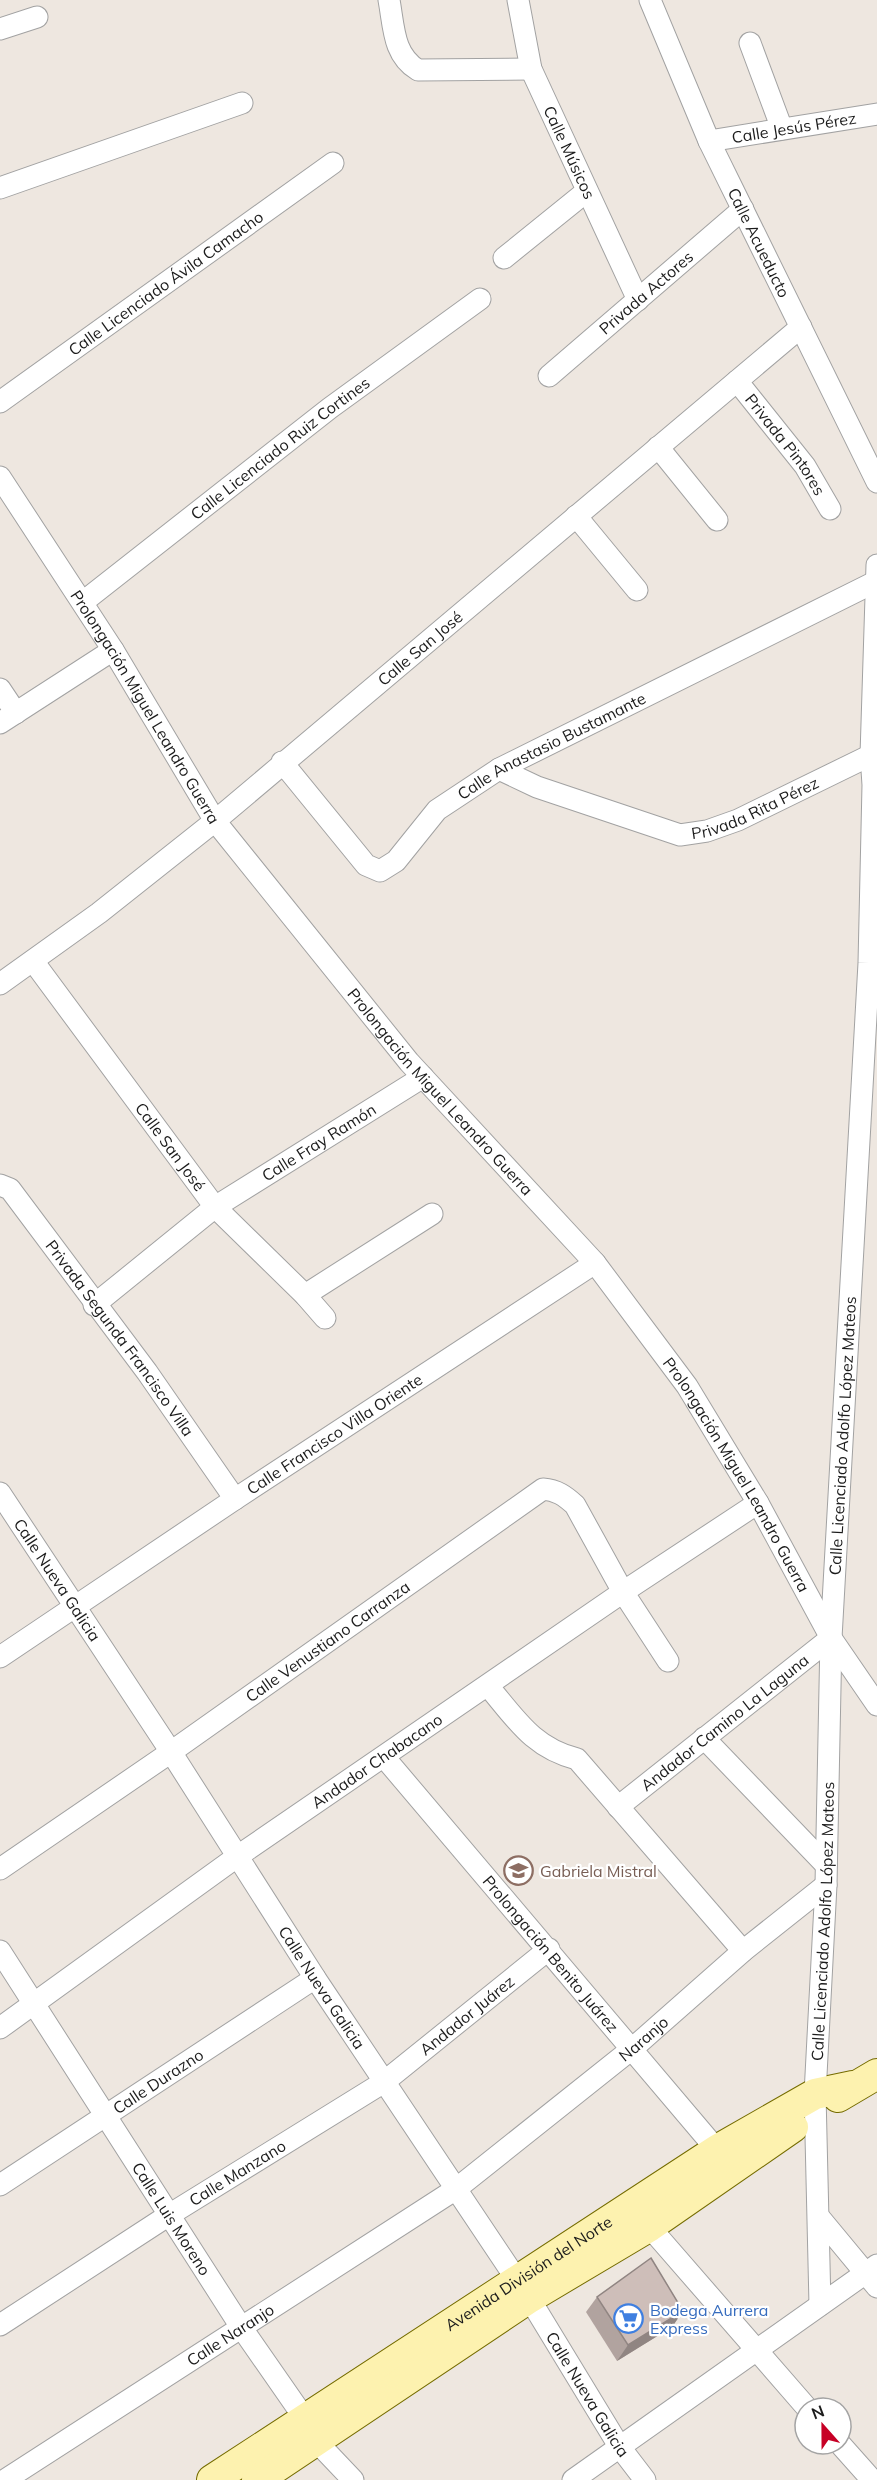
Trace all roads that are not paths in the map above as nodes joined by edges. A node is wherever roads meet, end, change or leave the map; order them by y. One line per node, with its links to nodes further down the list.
1 (389, 0): 7 (street)
2 (518, 0): 7 (street, Calle Músicos)
3 (650, 0): 11 (street, Calle Acueducto)
4 (37, 17): 5 (street)
5 (0, 29)
6 (750, 43): 10 (street)
7 (531, 69): 14 (street, Calle Músicos)
8 (242, 103): 13 (street)
9 (877, 114): 10 (street, Calle Jesús Pérez)
10 (782, 129): 11 (street, Calle Jesús Pérez)
11 (709, 141): 15 (street, Calle Acueducto)
12 (333, 163): 22 (street, Calle Licenciado Ávila Camacho)
13 (0, 188)
14 (587, 191): 16 (street); 18 (street, Calle Músicos)
15 (743, 209): 18 (street, Privada Actores); 19 (street, Calle Acueducto)
16 (504, 258)
17 (480, 299): 32 (street, Calle Licenciado Ruiz Cortines)
18 (638, 300): 20 (street, Privada Actores)
19 (801, 327): 21 (street, Calle San José); 25 (street, Calle Acueducto)
20 (549, 376)
21 (737, 381): 23 (street, Calle San José); 26 (street, Privada Pintores)
22 (0, 402)
23 (658, 447): 27 (street, Calle San José); 28 (street)
24 (0, 477): 32 (street, Prolongación Miguel Leandro Guerra)
25 (877, 482)
26 (830, 510)
27 (576, 516): 31 (street); 37 (street, Calle San José)
28 (717, 520)
29 (877, 566): 30 (street, Calle Licenciado Adolfo López Mateos)
30 (877, 581): 36 (street, Calle Licenciado Adolfo López Mateos); 38 (street, Calle Anastasio Bustamante)
31 (637, 590)
32 (83, 602): 33 (street, Prolongación Miguel Leandro Guerra)
33 (113, 650): 35 (street); 40 (street, Prolongación Miguel Leandro Guerra)
34 (0, 689): 35 (street)
35 (8, 718)
36 (871, 755): 38 (street, Privada Rita Pérez); 39 (street, Calle Licenciado Adolfo López Mateos)
37 (282, 762): 38 (street, Calle Anastasio Bustamante); 40 (street, Calle San José)
38 (499, 769)
39 (875, 789): 42 (street, Calle Licenciado Adolfo López Mateos)
40 (214, 821): 41 (street, Calle San José); 44 (street, Prolongación Miguel Leandro Guerra)
41 (33, 961): 43 (street, Calle San José); 46 (street, Calle San José)
42 (873, 962): 57 (street, Calle Licenciado Adolfo López Mateos)
43 (0, 984)
44 (423, 1077): 46 (street, Calle Fray Ramón); 48 (street, Prolongación Miguel Leandro Guerra)
45 (0, 1185): 50 (street, Privada Segunda Francisco Villa)
46 (215, 1207): 49 (street, Calle San José); 50 (street, Calle Fray Ramón)
47 (432, 1214): 49 (street)
48 (595, 1263): 53 (street, Calle Francisco Villa Oriente); 54 (street, Prolongación Miguel Leandro Guerra)
49 (305, 1295): 51 (street, Calle San José)
50 (94, 1305): 53 (street, Privada Segunda Francisco Villa)
51 (325, 1318)
52 (0, 1493): 56 (street, Calle Nueva Galicia)
53 (235, 1499): 56 (street, Calle Francisco Villa Oriente)
54 (758, 1503): 55 (street, Andador Chabacano); 57 (street, Prolongación Miguel Leandro Guerra)
55 (623, 1592): 59 (street); 60 (street, Andador Chabacano); 63 (street, Calle Venustiano Carranza)
56 (74, 1606): 58 (street, Calle Francisco Villa Oriente); 63 (street, Calle Nueva Galicia)
57 (831, 1638): 61 (street, Prolongación Miguel Leandro Guerra); 62 (street, Andador Camino La Laguna); 68 (street, Calle Licenciado Adolfo López Mateos)
58 (0, 1657)
59 (668, 1661)
60 (488, 1686): 64 (street, Andador Chabacano); 65 (street)
61 (877, 1705)
62 (704, 1738): 65 (street, Andador Camino La Laguna); 68 (street)
63 (171, 1752): 66 (street, Calle Nueva Galicia); 67 (street, Calle Venustiano Carranza)
64 (384, 1757): 66 (street, Andador Chabacano); 69 (street, Prolongación Benito Juárez)
65 (618, 1807): 71 (street)
66 (238, 1856): 72 (street, Calle Nueva Galicia); 73 (street, Andador Chabacano)
67 (0, 1869)
68 (826, 1875): 71 (street, Naranjo); 78 (street, Calle Licenciado Adolfo López Mateos)
69 (549, 1950): 75 (street, Prolongación Benito Juárez); 77 (street, Andador Juárez)
70 (0, 1951): 73 (street, Calle Luis Moreno)
71 (743, 1951): 75 (street, Naranjo)
72 (315, 1978): 77 (street, Calle Nueva Galicia); 79 (street, Calle Durazno)
73 (34, 2005): 74 (street, Andador Chabacano); 79 (street, Calle Luis Moreno)
74 (0, 2028)
75 (633, 2048): 80 (street, Prolongación Benito Juárez); 82 (street, Naranjo)
76 (865, 2080): 78 (street, Avenida División del Norte)
77 (384, 2082): 82 (street, Calle Nueva Galicia); 83 (street, Calle Manzano)
78 (815, 2103): 80 (street, Avenida División del Norte); 84 (street, Avenida División del Norte); 85 (street, Calle Licenciado Adolfo López Mateos)
79 (106, 2116): 81 (street, Calle Durazno); 83 (street, Calle Luis Moreno)
80 (717, 2150): 84 (street, Avenida División del Norte)
81 (0, 2185)
82 (456, 2189): 87 (street, Calle Nueva Galicia); 90 (street, Calle Naranjo)
83 (169, 2215): 89 (street, Calle Manzano); 90 (street, Calle Luis Moreno)
84 (641, 2217): 87 (street, Avenida División del Norte); 91 (street)
85 (819, 2217): 86 (street); 88 (street, Calle Licenciado Adolfo López Mateos)
86 (873, 2275): 88 (street)
87 (523, 2290): 93 (street, Avenida División del Norte); 94 (street, Calle Nueva Galicia)
88 (820, 2305): 91 (street)
89 (0, 2325)
90 (241, 2327): 93 (street, Calle Luis Moreno); 96 (street, Calle Naranjo)
91 (757, 2351): 92 (street); 94 (street)
92 (796, 2396)
93 (310, 2430): 97 (street, Avenida División del Norte); 98 (street, Avenida División del Norte); 99 (street, Calle Luis Moreno)
94 (619, 2446): 100 (street); 101 (street, Calle Nueva Galicia)
95 (851, 2456): 102 (street)
96 (5, 2480)
97 (212, 2480)
98 (257, 2480)
99 (353, 2480)
100 (573, 2480)
101 (645, 2480)
102 (872, 2480)

